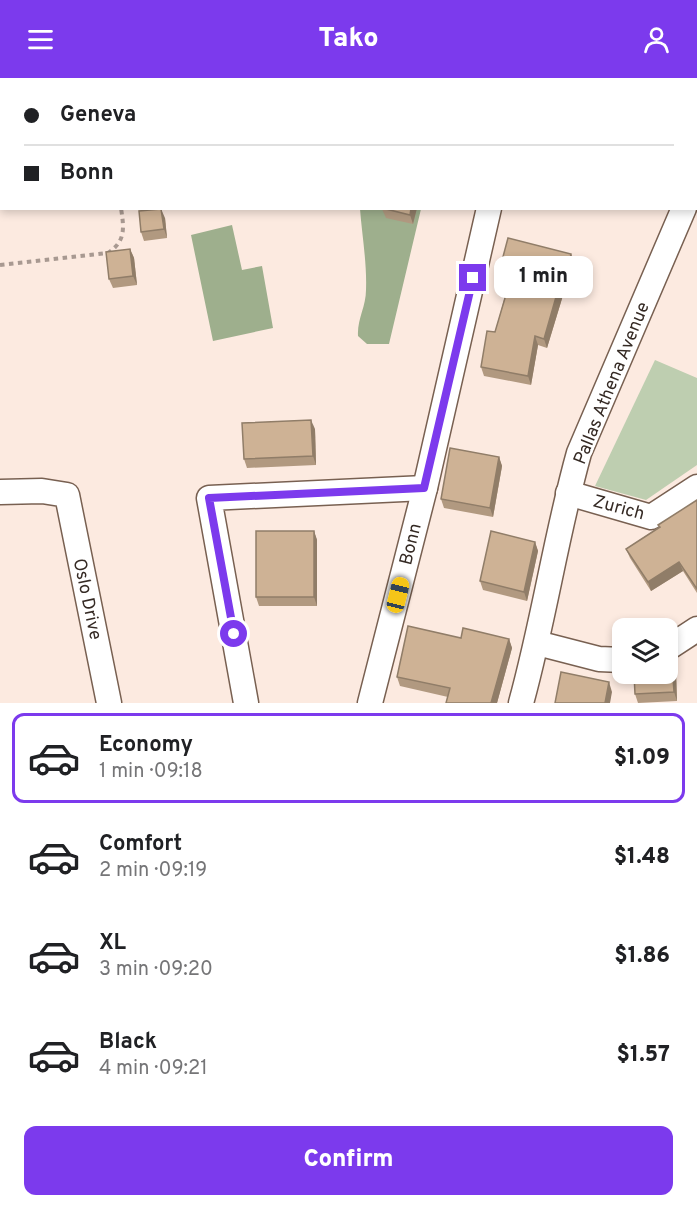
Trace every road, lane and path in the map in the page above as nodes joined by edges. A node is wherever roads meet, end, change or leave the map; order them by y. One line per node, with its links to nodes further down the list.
1 (121, 210): 4 (path)
2 (489, 210): 6 (street, Bonn)
3 (683, 210): 8 (street, Pallas Athena Avenue)
4 (0, 265)
5 (697, 487): 8 (street, Zurich)
6 (424, 488): 14 (street); 15 (street, Bonn)
7 (0, 492): 13 (street, Oslo Drive)
8 (568, 493): 11 (street, Pallas Athena Avenue)
9 (697, 629): 10 (street)
10 (678, 641)
11 (537, 643): 12 (street); 16 (street, Pallas Athena Avenue)
12 (612, 660)
13 (109, 703)
14 (246, 703)
15 (370, 703)
16 (521, 703)

